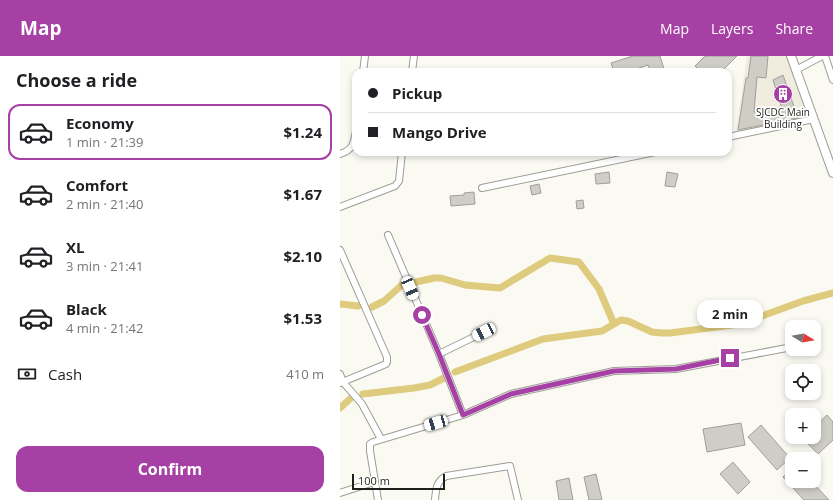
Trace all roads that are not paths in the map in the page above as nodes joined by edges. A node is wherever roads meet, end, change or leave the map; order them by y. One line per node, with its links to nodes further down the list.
1 (365, 56): 6 (street)
2 (414, 56): 7 (street)
3 (791, 56): 8 (main road)
4 (822, 56): 8 (street)
5 (825, 56): 9 (street)
6 (364, 68)
7 (412, 68)
8 (796, 70): 10 (main road)
9 (833, 80)
10 (814, 119): 11 (street); 16 (main road)
11 (732, 136)
12 (352, 146): 13 (street)
13 (340, 154)
14 (402, 156): 18 (street)
15 (636, 156): 17 (street)
16 (833, 173)
17 (482, 188)
18 (340, 207)
19 (388, 235): 23 (street)
20 (340, 250): 25 (street)
21 (484, 332): 23 (street)
22 (785, 347): 26 (street)
23 (439, 354): 26 (street)
24 (340, 374): 25 (street)
25 (342, 382): 27 (street)
26 (463, 415): 27 (street)
27 (381, 439): 28 (street)
28 (374, 482): 29 (street); 30 (street)
29 (340, 493)
30 (378, 500)
31 (435, 500): 32 (street)
32 (518, 500)

